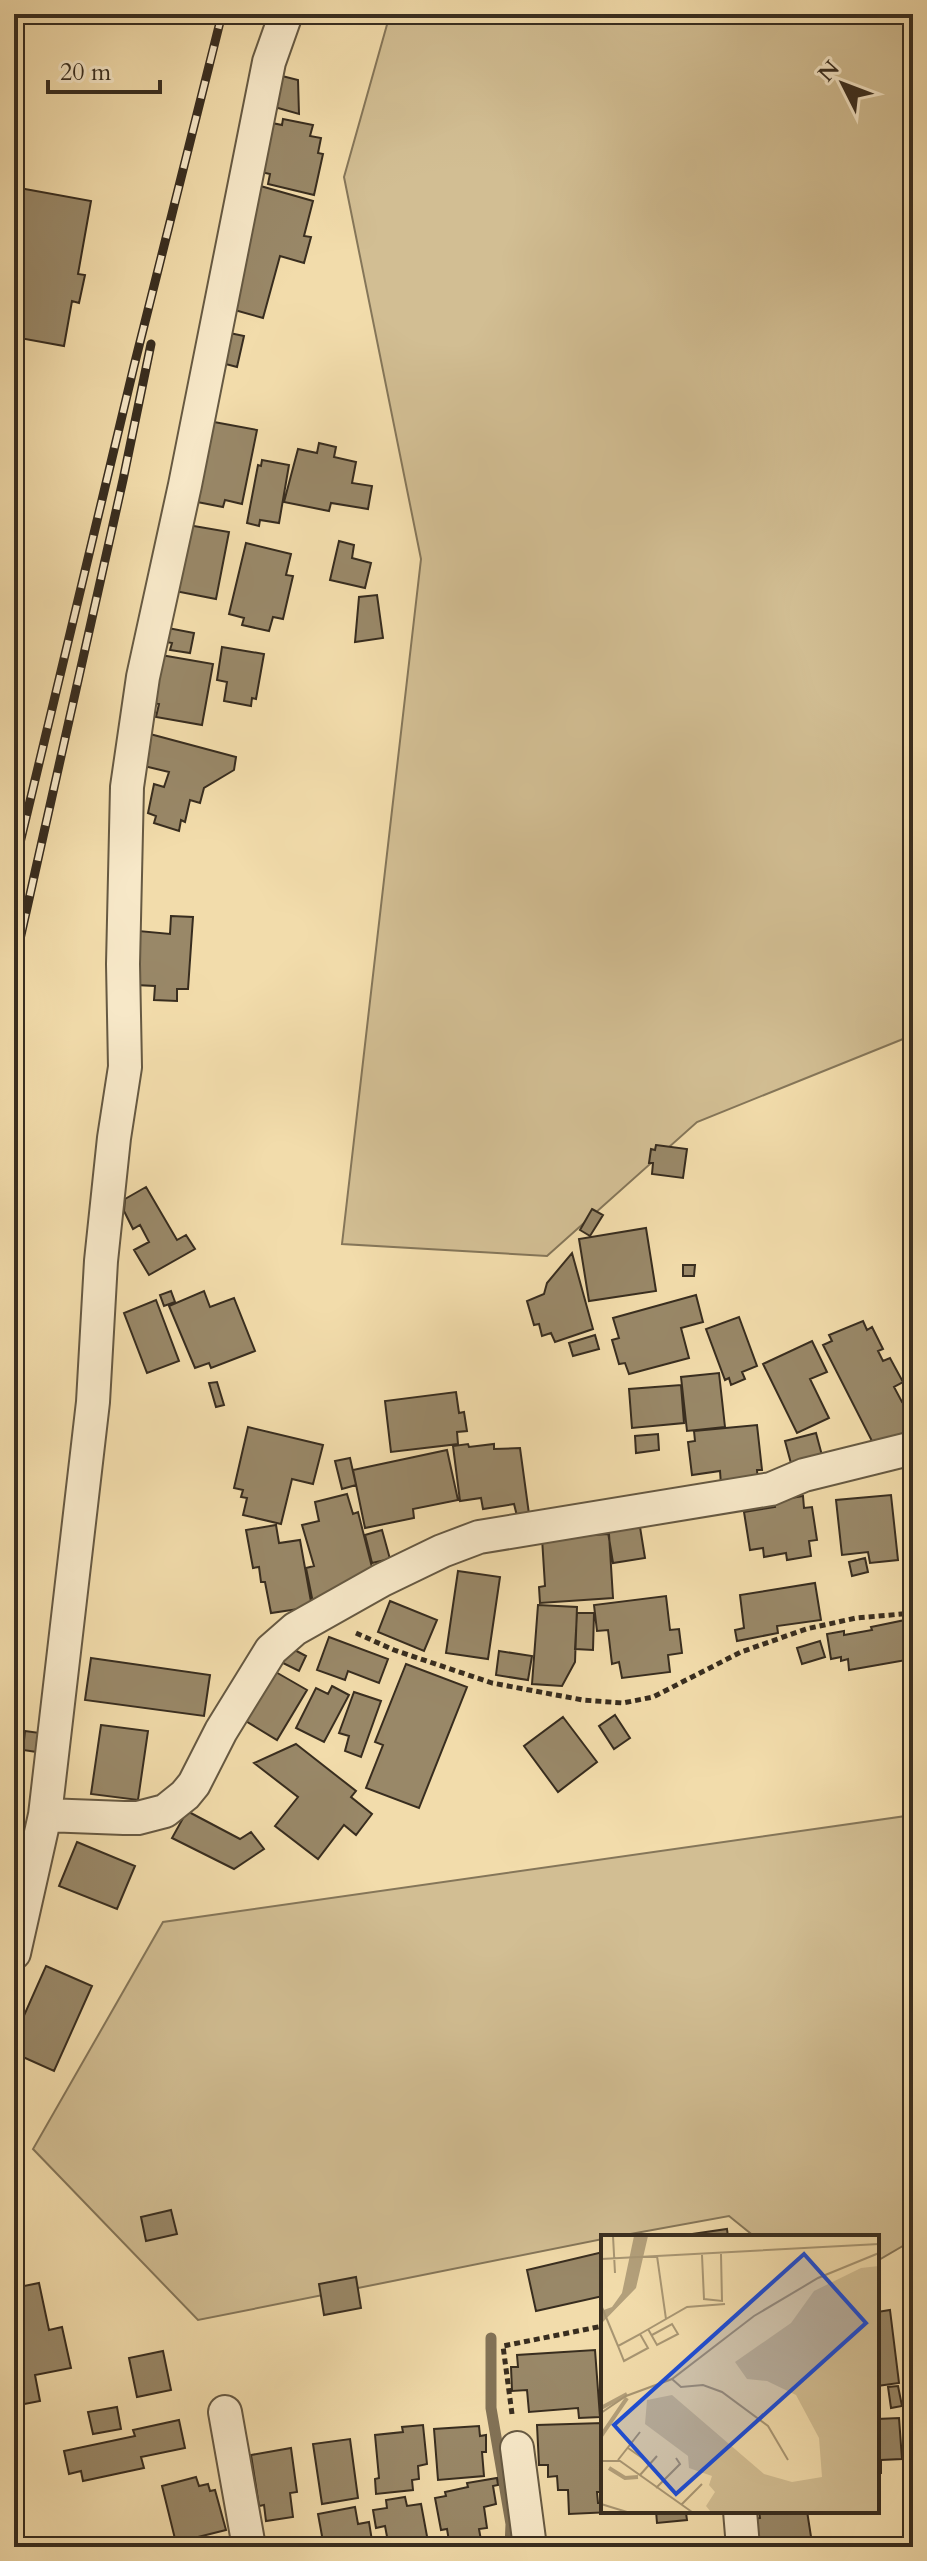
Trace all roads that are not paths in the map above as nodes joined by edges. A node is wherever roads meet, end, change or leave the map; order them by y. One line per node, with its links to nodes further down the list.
1 (286, 14): 3 (street)
2 (913, 1448): 3 (street)
3 (45, 1815): 4 (street)
4 (14, 1953)
5 (225, 2412): 8 (street)
6 (517, 2448): 9 (street)
7 (740, 2513): 10 (street)
8 (249, 2547)
9 (530, 2547)
10 (743, 2547)

